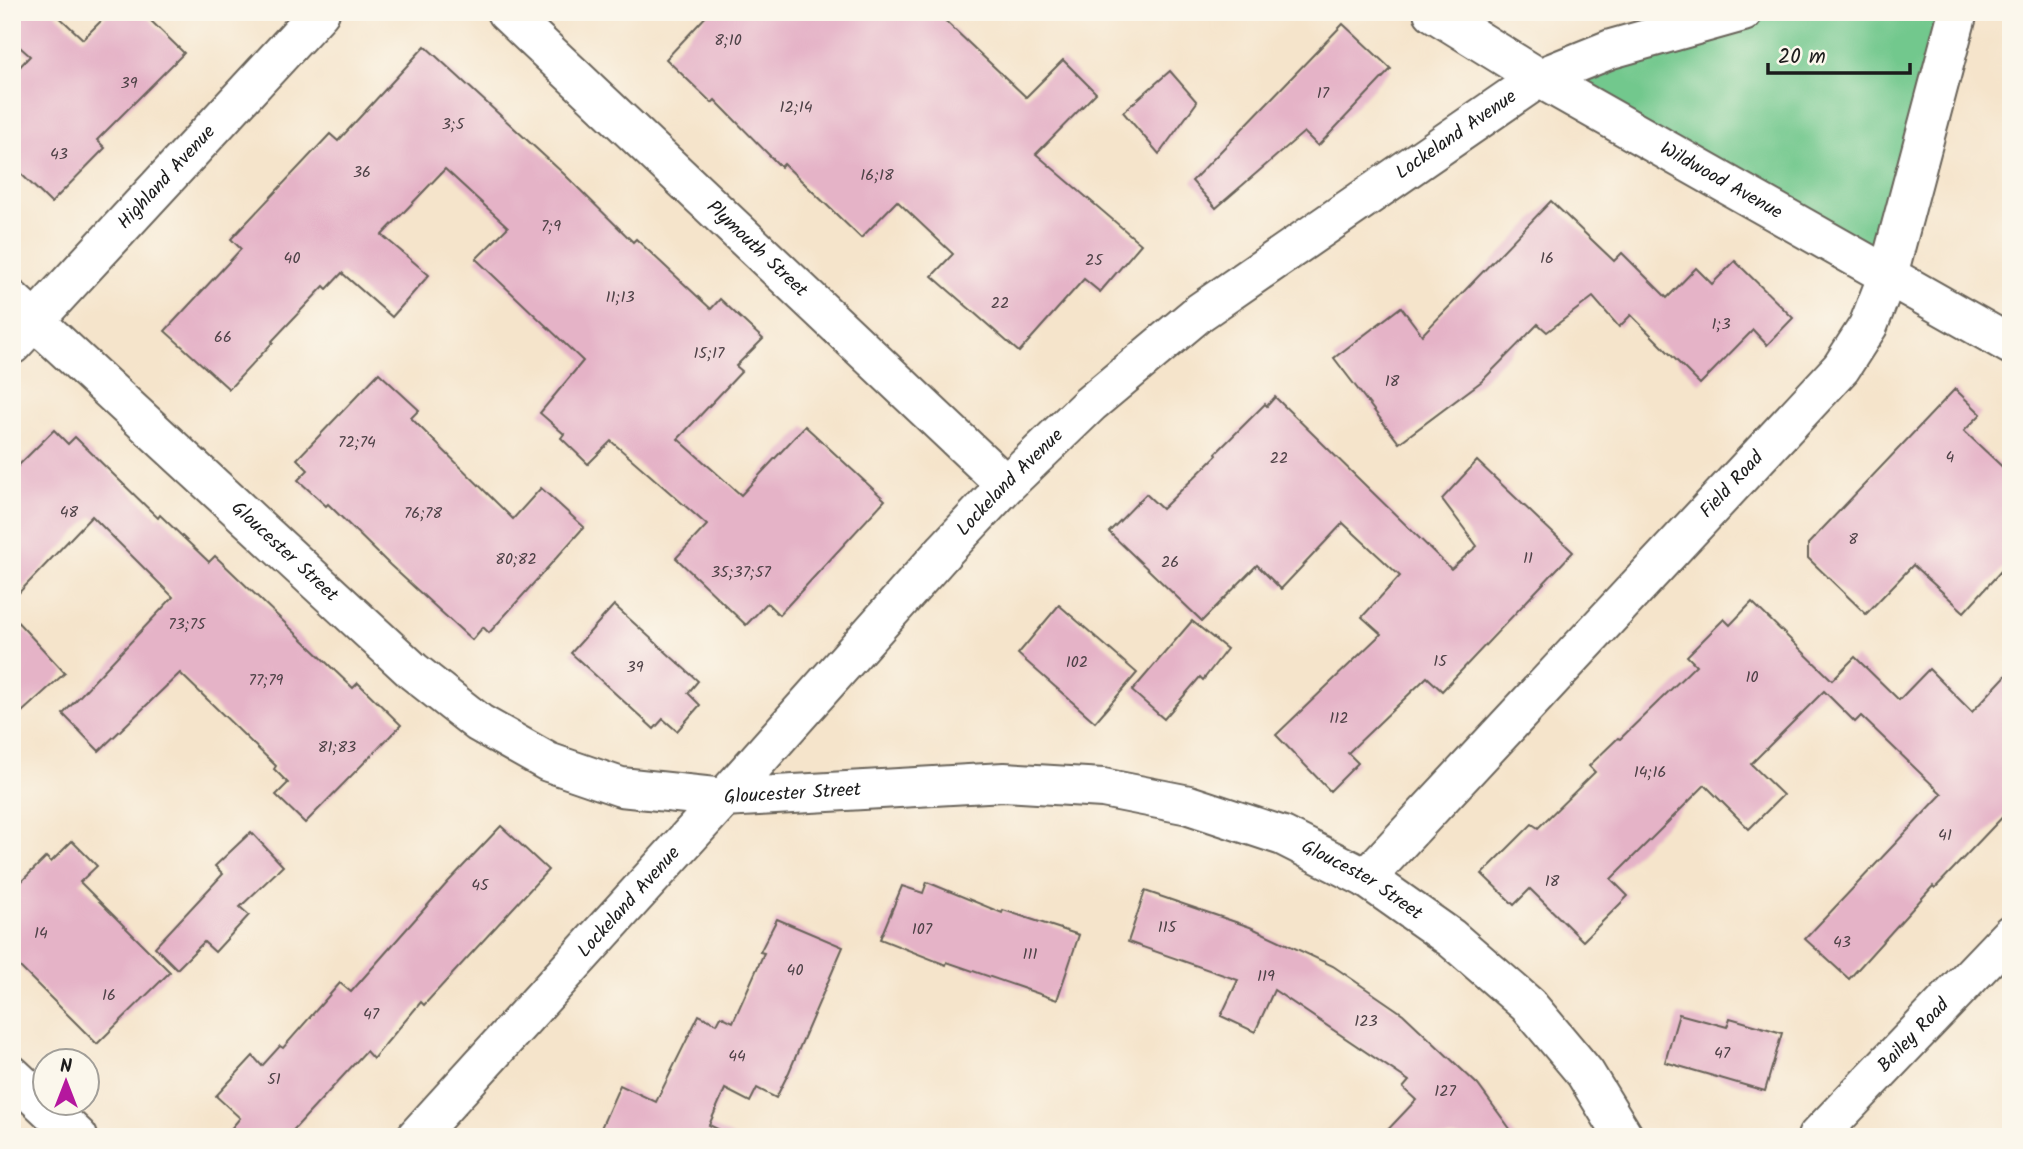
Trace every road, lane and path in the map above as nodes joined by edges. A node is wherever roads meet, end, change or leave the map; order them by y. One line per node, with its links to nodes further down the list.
1 (320, 12): 8 (street, Highland Avenue)
2 (506, 12): 10 (street, Plymouth Street)
3 (1433, 12): 6 (street, Wildwood Avenue)
4 (1743, 12): 6 (street, Lockeland Avenue)
5 (1958, 12): 7 (street, Field Road)
6 (1539, 78): 7 (street, Wildwood Avenue); 10 (street, Lockeland Avenue)
7 (1888, 275): 9 (street, Wildwood Avenue); 12 (street, Field Road)
8 (19, 322): 11 (street, Gloucester Street)
9 (2011, 345)
10 (1006, 485): 11 (street, Lockeland Avenue)
11 (724, 798): 12 (street, Gloucester Street); 16 (street, Lockeland Avenue)
12 (1366, 878): 17 (street, Gloucester Street)
13 (2011, 934): 18 (street, Bailey Road)
14 (12, 1076): 15 (street)
15 (78, 1137)
16 (416, 1137)
17 (1624, 1137)
18 (1817, 1137)

